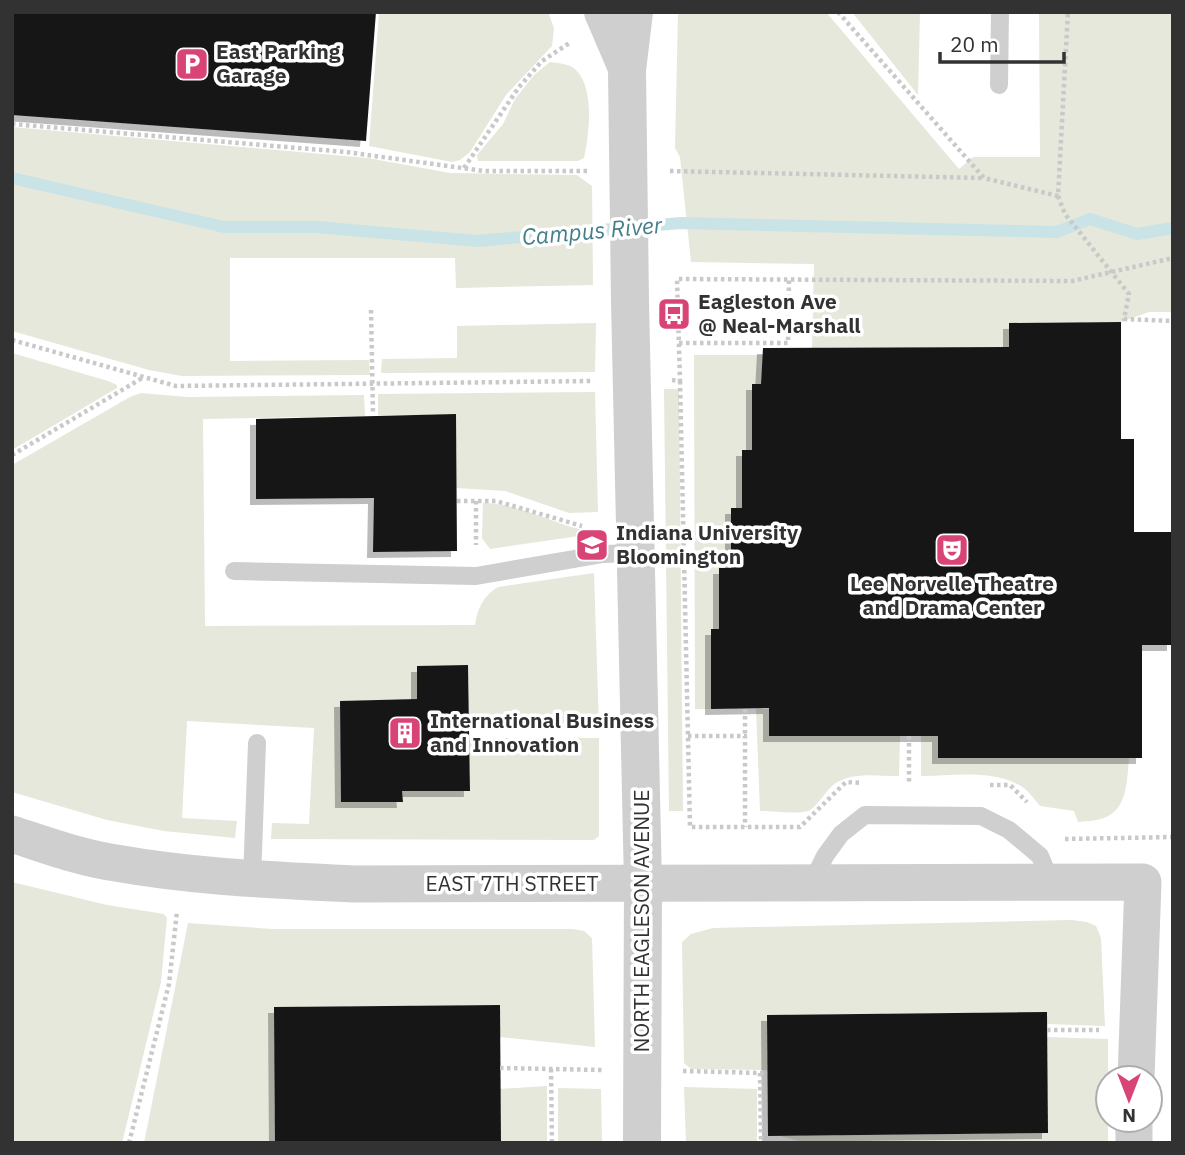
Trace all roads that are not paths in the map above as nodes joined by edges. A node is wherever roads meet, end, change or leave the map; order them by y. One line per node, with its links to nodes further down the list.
1 (634, 12): 4 (street, NORTH EAGLESON AVENUE)
2 (1000, 12): 5 (lane)
3 (591, 24): 4 (street, NORTH EAGLESON AVENUE)
4 (627, 70): 6 (street, NORTH EAGLESON AVENUE)
5 (999, 85)
6 (619, 553): 7 (lane); 13 (street, NORTH EAGLESON AVENUE)
7 (234, 571)
8 (257, 743): 10 (lane)
9 (12, 834): 10 (street, EAST 7TH STREET)
10 (252, 879): 13 (street, EAST 7TH STREET)
11 (1051, 882): 12 (street, EAST 7TH STREET); 12 (lane); 14 (street, EAST 7TH STREET)
12 (812, 883): 13 (street, EAST 7TH STREET)
13 (643, 884): 15 (street, NORTH EAGLESON AVENUE)
14 (1136, 1064)
15 (642, 1143)

